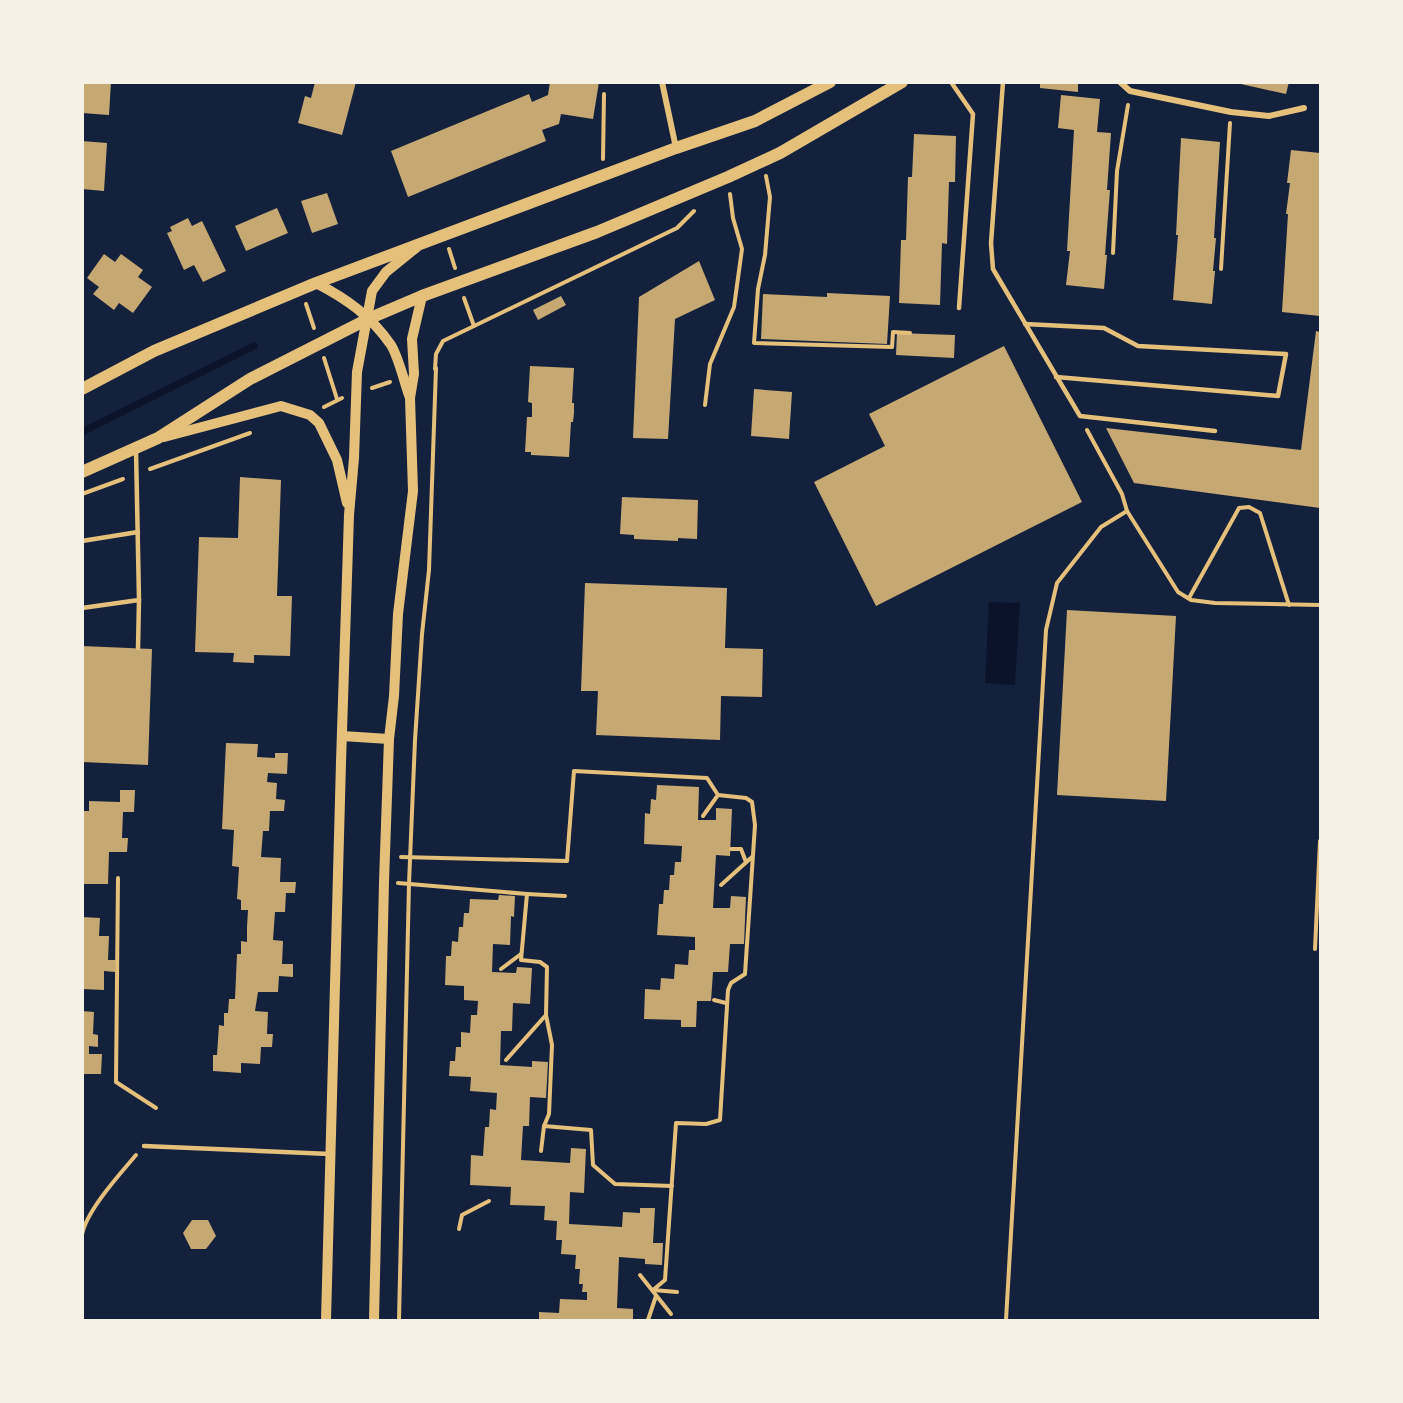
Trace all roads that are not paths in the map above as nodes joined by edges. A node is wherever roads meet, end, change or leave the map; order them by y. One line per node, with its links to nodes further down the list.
1 (662, 82): 8 (street)
2 (830, 82): 8 (main road)
3 (902, 82): 11 (main road)
4 (951, 82): 12 (lane)
5 (1003, 82): 14 (lane)
6 (1120, 82): 7 (street)
7 (1304, 108)
8 (676, 148): 9 (main road)
9 (421, 243): 10 (main road); 13 (street)
10 (316, 283): 13 (street); 16 (main road)
11 (423, 296): 13 (main road); 17 (street)
12 (959, 308)
13 (368, 319): 17 (street); 19 (main road); 22 (street)
14 (1025, 324): 15 (lane); 15 (lane)
15 (1056, 378): 18 (lane)
16 (82, 389)
17 (410, 398): 29 (street)
18 (1215, 431)
19 (158, 438): 20 (main road); 22 (street)
20 (136, 448): 21 (main road); 23 (lane)
21 (82, 472)
22 (349, 515): 28 (street)
23 (138, 532): 24 (lane); 25 (lane)
24 (82, 541)
25 (139, 600): 26 (lane); 27 (lane)
26 (82, 608)
27 (138, 648)
28 (342, 736): 29 (street); 31 (street)
29 (389, 739): 33 (street)
30 (144, 1146): 31 (lane)
31 (330, 1154): 32 (street)
32 (326, 1320)
33 (374, 1320)

